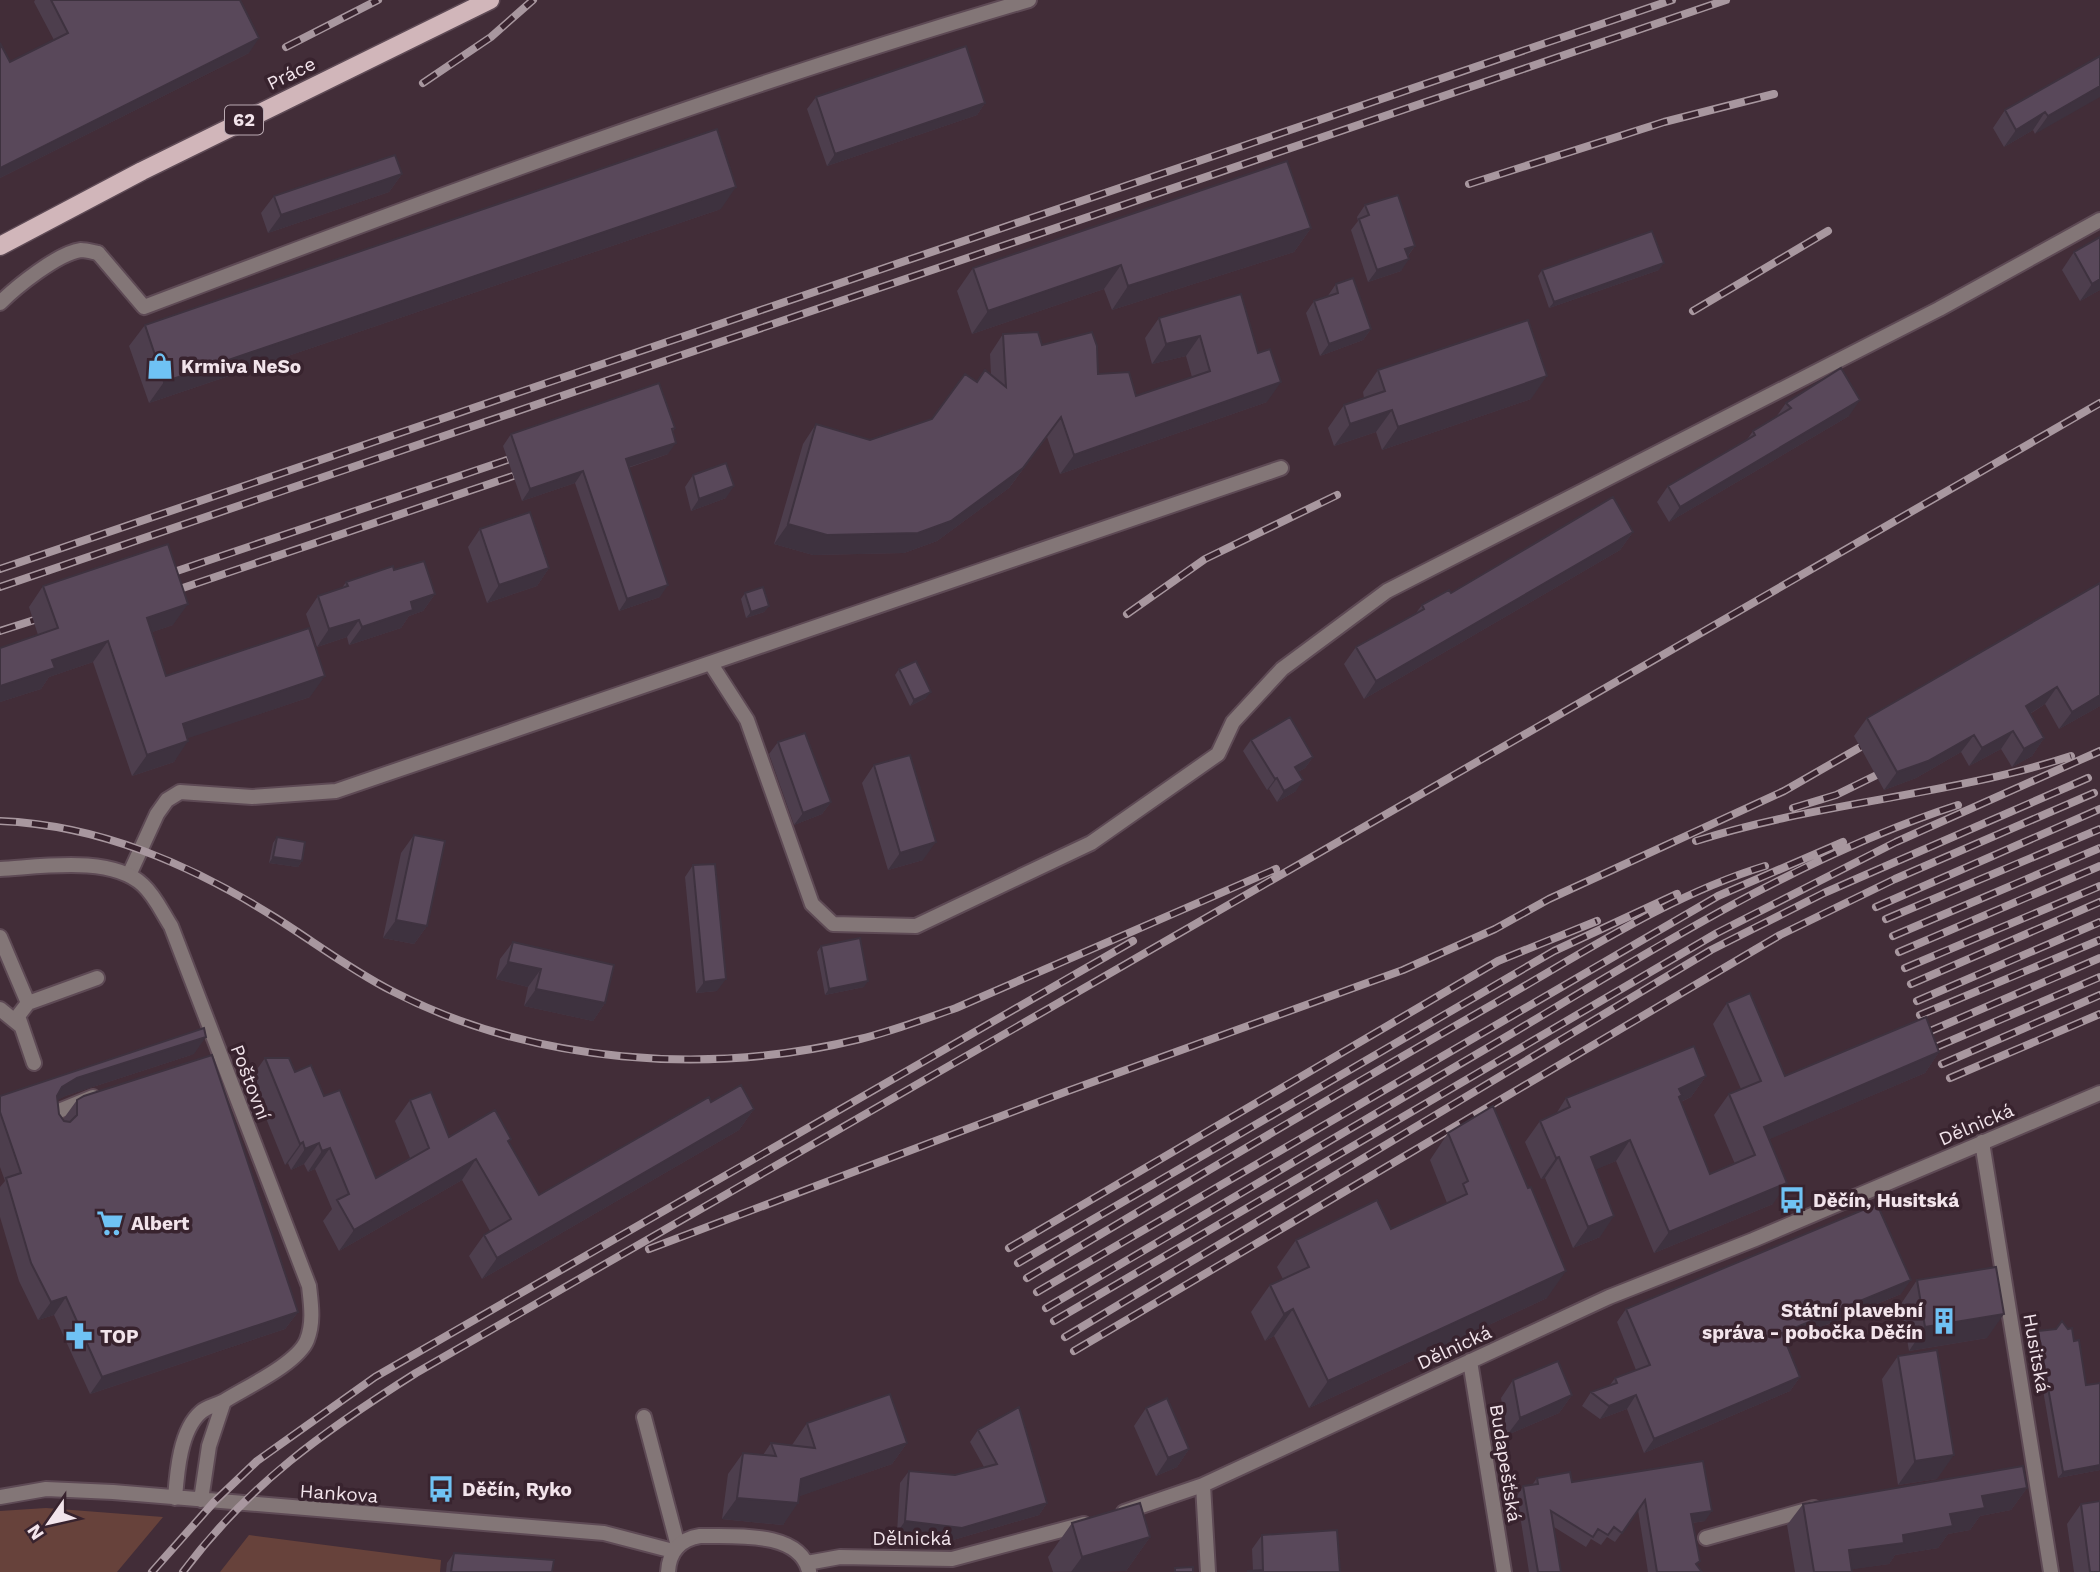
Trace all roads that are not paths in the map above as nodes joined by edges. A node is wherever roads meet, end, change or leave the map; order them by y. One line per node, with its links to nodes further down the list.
1 (490, 0): 4 (main road, Práce / 62)
2 (1028, 0): 5 (street)
3 (2100, 220): 7 (street)
4 (0, 246)
5 (0, 303)
6 (1281, 468): 7 (street)
7 (711, 664): 9 (street)
8 (0, 869): 9 (street)
9 (130, 875): 21 (street, Poštovní)
10 (0, 937): 12 (street)
11 (97, 978): 12 (street)
12 (28, 1003): 14 (street)
13 (0, 1009): 14 (street)
14 (21, 1026): 15 (street)
15 (34, 1063)
16 (106, 1093): 18 (street)
17 (2100, 1093): 19 (street, Dělnická)
18 (56, 1130)
19 (1982, 1142): 20 (street, Dělnická); 34 (street, Husitská)
20 (1470, 1361): 23 (street, Dělnická); 33 (street, Budapešťská)
21 (224, 1401): 25 (street, Poštovní); 26 (street)
22 (644, 1417): 29 (street)
23 (1203, 1485): 30 (street, Dělnická); 32 (street)
24 (3, 1494): 25 (street, Hankova)
25 (175, 1498): 26 (street, Hankova)
26 (201, 1500): 29 (street, Hankova)
27 (1835, 1505): 28 (street)
28 (1706, 1538)
29 (676, 1548): 30 (street); 31 (street)
30 (808, 1568)
31 (668, 1572)
32 (1208, 1572)
33 (1504, 1572)
34 (2051, 1572)

